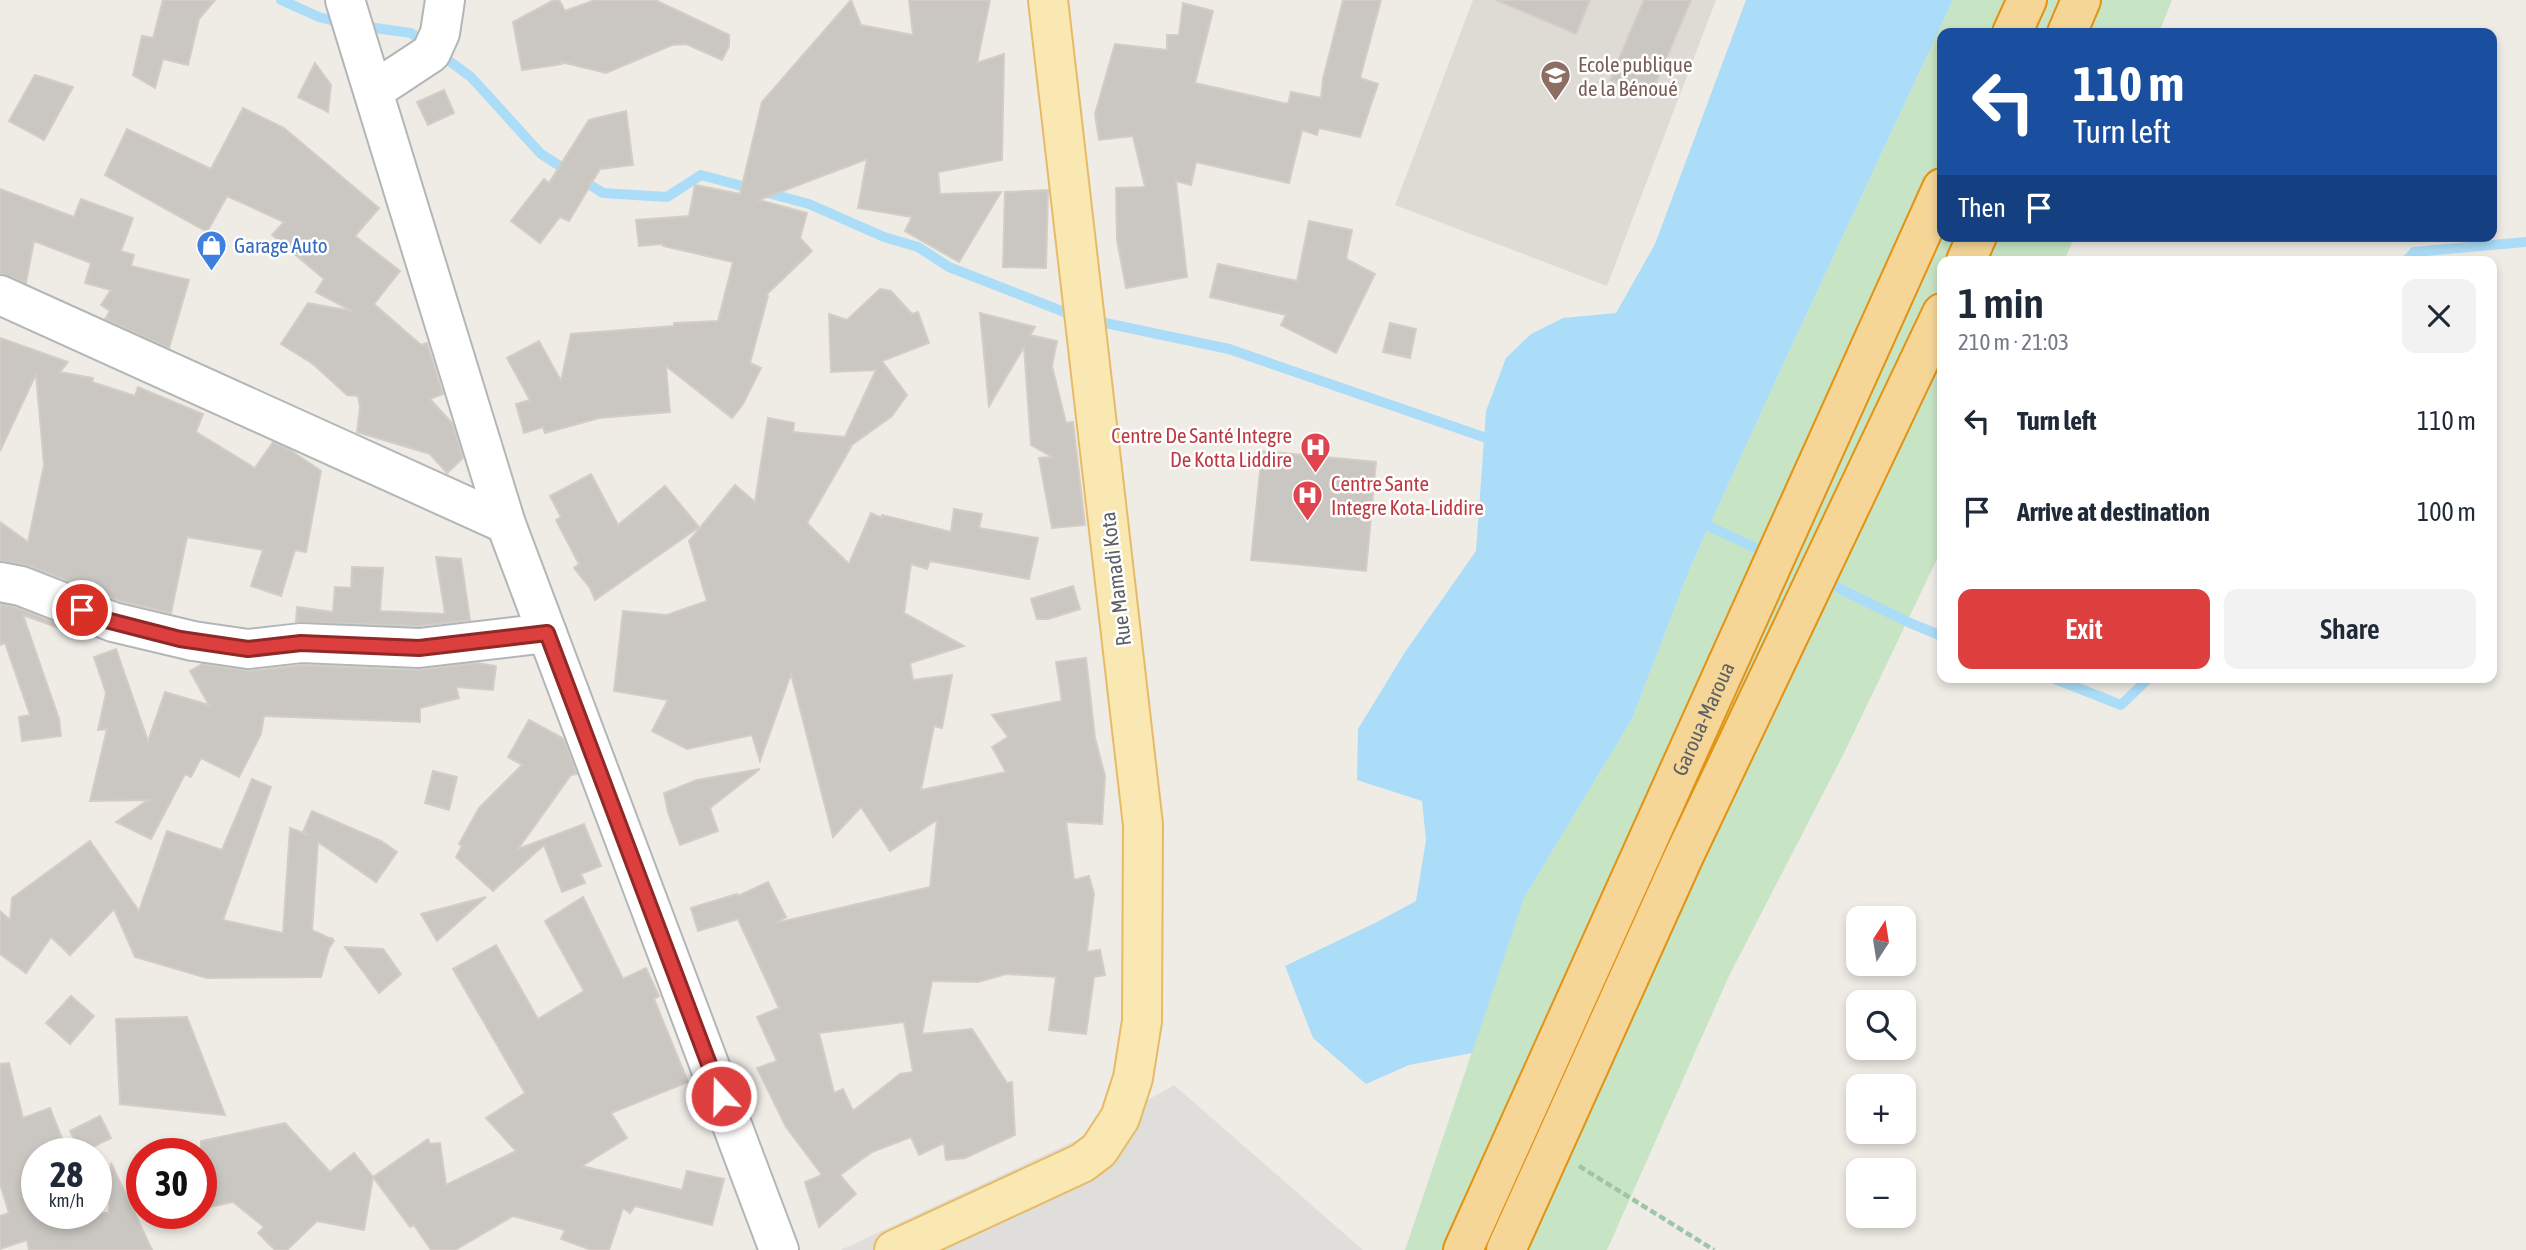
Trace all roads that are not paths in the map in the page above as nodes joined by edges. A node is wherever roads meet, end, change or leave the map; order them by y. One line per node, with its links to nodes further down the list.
1 (345, 0): 8 (street)
2 (445, 0): 8 (street)
3 (1048, 0): 16 (main road, Rue Mamadi Kota)
4 (2027, 0): 6 (highway)
5 (2081, 0): 7 (highway)
6 (2014, 28)
7 (2069, 28)
8 (375, 90): 12 (street)
9 (1937, 199): 17 (highway, Garoua-Maroua)
10 (0, 295): 12 (street)
11 (1937, 324): 18 (highway, Garoua-Maroua)
12 (506, 524): 14 (street)
13 (0, 582): 14 (street)
14 (547, 633): 15 (street)
15 (779, 1250)
16 (894, 1250)
17 (1463, 1250)
18 (1506, 1250)

